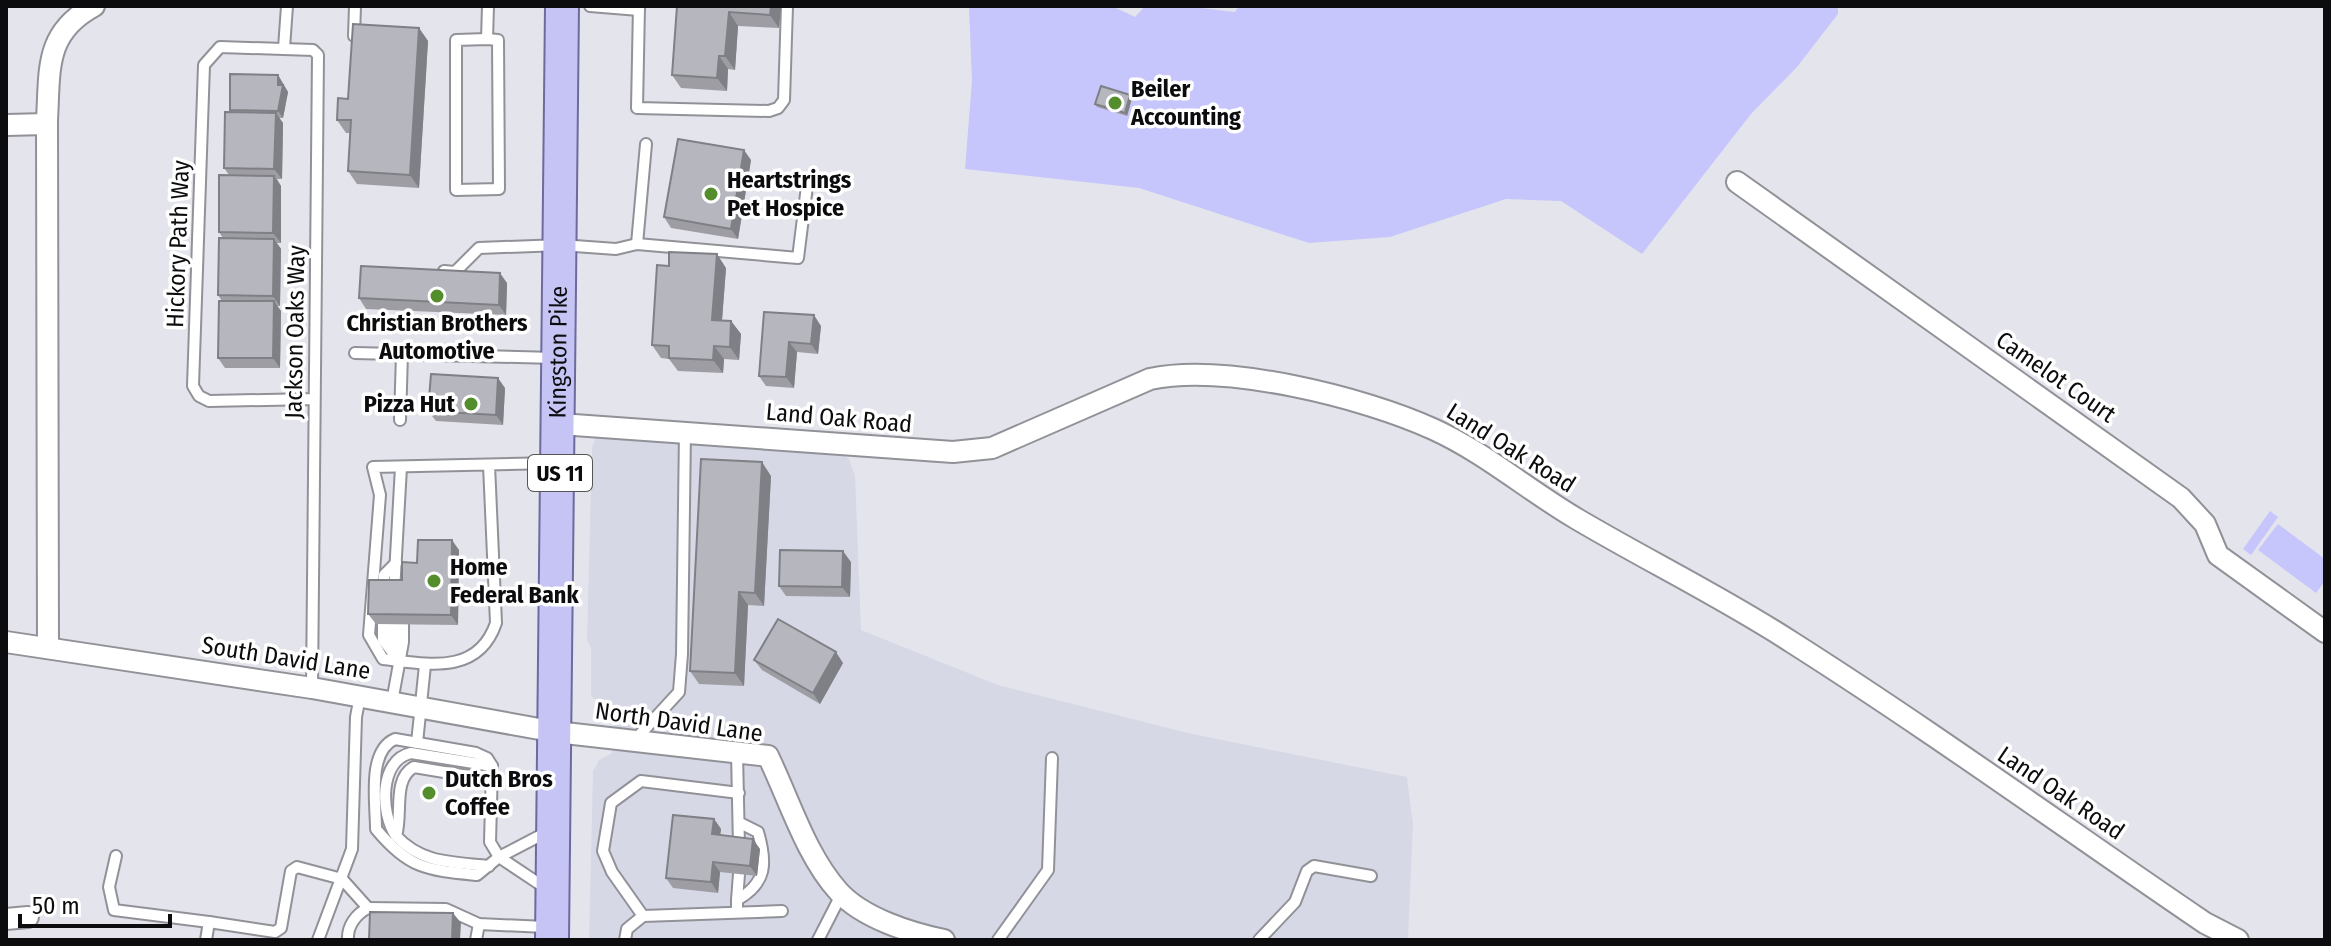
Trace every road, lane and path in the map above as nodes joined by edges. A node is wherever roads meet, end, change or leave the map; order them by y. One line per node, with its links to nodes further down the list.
1 (287, 6): 10 (lane)
2 (355, 6): 11 (lane)
3 (488, 6): 9 (lane)
4 (562, 6): 18 (main road, Kingston Pike / US 11)
5 (590, 6): 8 (lane)
6 (787, 6): 8 (lane)
7 (86, 8): 12 (street)
8 (639, 8)
9 (487, 39): 9 (lane)
10 (284, 48): 23 (lane, Jackson Oaks Way); 23 (lane, Hickory Path Way)
11 (354, 52)
12 (47, 124): 13 (street); 33 (street)
13 (6, 125)
14 (646, 144): 17 (lane)
15 (1737, 182): 31 (street, Camelot Court)
16 (807, 186): 17 (lane)
17 (637, 244): 18 (lane)
18 (561, 245): 19 (lane); 22 (main road, Kingston Pike / US 11)
19 (426, 270)
20 (355, 353): 21 (lane)
21 (402, 354): 22 (lane); 24 (lane)
22 (561, 359): 25 (main road, Kingston Pike / US 11)
23 (314, 399): 36 (lane, Jackson Oaks Way)
24 (400, 420)
25 (560, 424): 26 (street, Land Oak Road); 27 (main road, Kingston Pike / US 11)
26 (685, 430): 41 (lane); 69 (street, Land Oak Road)
27 (560, 463): 28 (lane); 40 (main road, Kingston Pike / US 11)
28 (489, 465): 29 (lane); 35 (lane)
29 (401, 467): 30 (lane); 34 (lane)
30 (396, 563): 34 (lane); 34 (lane)
31 (2325, 632)
32 (6, 642): 33 (street, South David Lane)
33 (48, 648): 36 (street, South David Lane)
34 (398, 661): 35 (lane); 38 (lane)
35 (425, 665): 39 (lane)
36 (312, 688): 37 (street, South David Lane)
37 (360, 696): 38 (street, South David Lane); 57 (lane)
38 (392, 702): 39 (street, South David Lane)
39 (423, 708): 40 (street, South David Lane); 42 (lane)
40 (556, 732): 41 (street, North David Lane); 49 (main road, Kingston Pike / US 11)
41 (632, 742): 43 (street, North David Lane)
42 (417, 743): 45 (lane); 54 (lane)
43 (737, 753): 47 (lane); 59 (street, North David Lane)
44 (1052, 758): 78 (lane)
45 (492, 766): 46 (lane); 50 (lane)
46 (492, 780): 50 (lane); 53 (lane)
47 (739, 793): 48 (lane); 64 (lane)
48 (740, 823): 51 (lane); 60 (lane)
49 (554, 829): 53 (lane); 58 (main road, Kingston Pike / US 11)
50 (396, 836): 54 (lane)
51 (739, 846)
52 (116, 856): 67 (lane)
53 (499, 857): 54 (lane); 58 (lane)
54 (489, 866)
55 (739, 874): 60 (lane)
56 (1371, 876): 79 (lane)
57 (342, 879): 61 (lane); 67 (lane); 72 (lane)
58 (553, 893): 70 (main road, Kingston Pike / US 11)
59 (841, 895): 76 (lane); 77 (street, North David Lane)
60 (737, 900): 63 (lane)
61 (368, 908): 68 (lane); 73 (lane)
62 (782, 911): 63 (lane)
63 (737, 912): 64 (lane)
64 (643, 916): 75 (lane)
65 (28, 917): 66 (street)
66 (6, 919)
67 (209, 922): 71 (lane)
68 (479, 924): 70 (lane); 74 (lane)
69 (2200, 932): 80 (street, Land Oak Road)
70 (552, 934)
71 (206, 940)
72 (318, 940)
73 (348, 940)
74 (476, 940)
75 (625, 940)
76 (818, 940)
77 (944, 940)
78 (998, 940)
79 (1259, 940)
80 (2238, 940)

